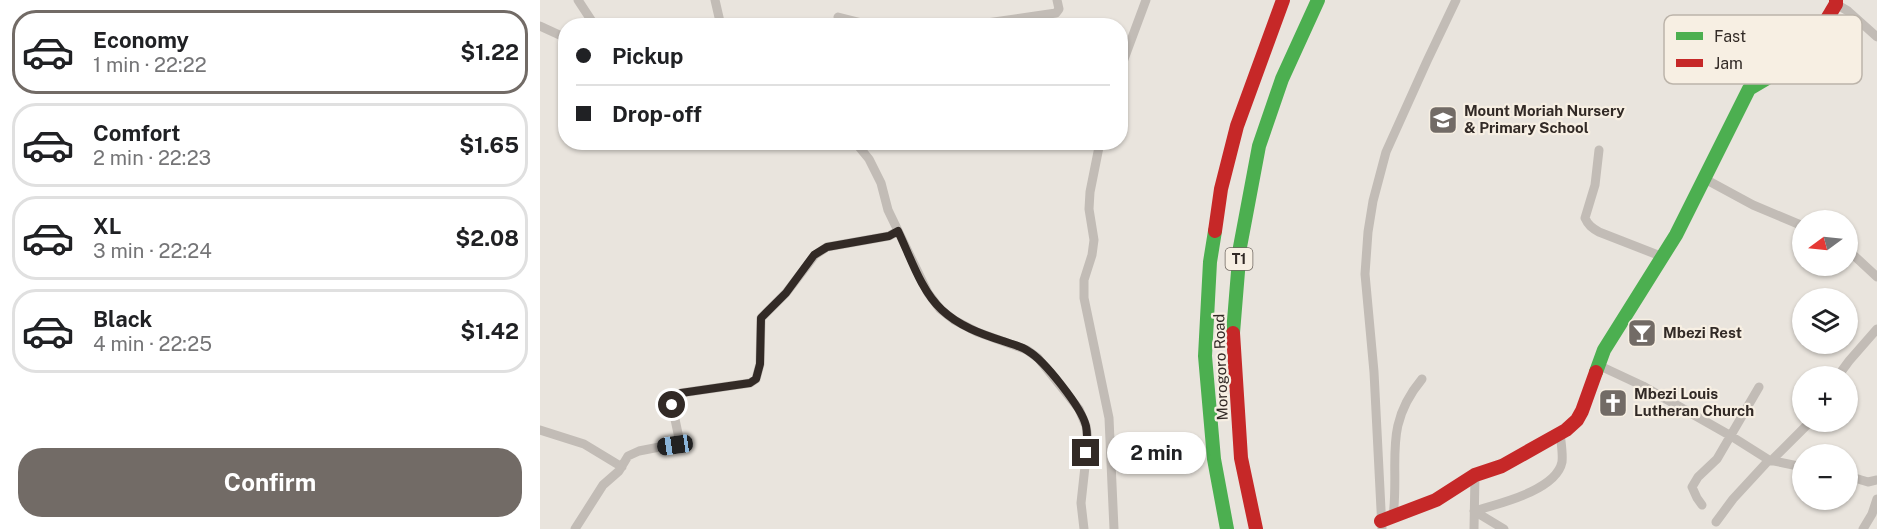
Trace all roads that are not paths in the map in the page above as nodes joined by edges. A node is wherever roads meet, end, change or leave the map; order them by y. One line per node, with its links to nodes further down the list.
1 (578, 0): 11 (street)
2 (715, 0): 12 (street)
3 (1057, 0): 14 (street)
4 (1146, 0): 19 (street)
5 (1283, 0): 54 (main road, Morogoro Road / T1)
6 (1318, 0): 55 (main road, Morogoro Road / T1)
7 (1456, 0): 49 (street)
8 (1836, 2): 9 (street)
9 (1852, 15)
10 (838, 17): 13 (street)
11 (590, 18)
12 (719, 18)
13 (842, 18)
14 (1022, 18)
15 (1862, 24): 18 (street)
16 (540, 26): 17 (street)
17 (558, 34)
18 (1877, 37)
19 (1128, 48)
20 (1758, 84): 24 (main road)
21 (862, 150): 26 (street)
22 (1098, 150): 53 (street)
23 (1599, 150): 27 (street)
24 (1705, 179): 25 (street); 27 (main road)
25 (1792, 221)
26 (898, 231): 41 (street); 52 (street)
27 (1663, 257): 31 (main road)
28 (1858, 259): 29 (street)
29 (1877, 277)
30 (1877, 329): 32 (street)
31 (1598, 365): 37 (main road); 38 (street)
32 (1845, 366)
33 (1422, 380): 49 (street)
34 (1759, 387): 38 (street)
35 (540, 430): 41 (street)
36 (1799, 432): 39 (street)
37 (1560, 433): 42 (main road); 48 (street)
38 (1731, 436): 39 (street); 47 (street)
39 (1770, 460): 40 (street); 50 (street)
40 (1792, 465)
41 (622, 467): 51 (street)
42 (1475, 475): 48 (street); 49 (main road)
43 (1858, 479): 44 (street)
44 (1876, 480): 45 (street)
45 (1877, 493)
46 (1877, 499): 58 (street)
47 (1702, 505)
48 (1474, 511): 56 (street); 57 (street)
49 (1385, 522)
50 (1716, 522)
51 (575, 529)
52 (1084, 529)
53 (1114, 529)
54 (1227, 529)
55 (1256, 529)
56 (1474, 529)
57 (1504, 529)
58 (1863, 529)

